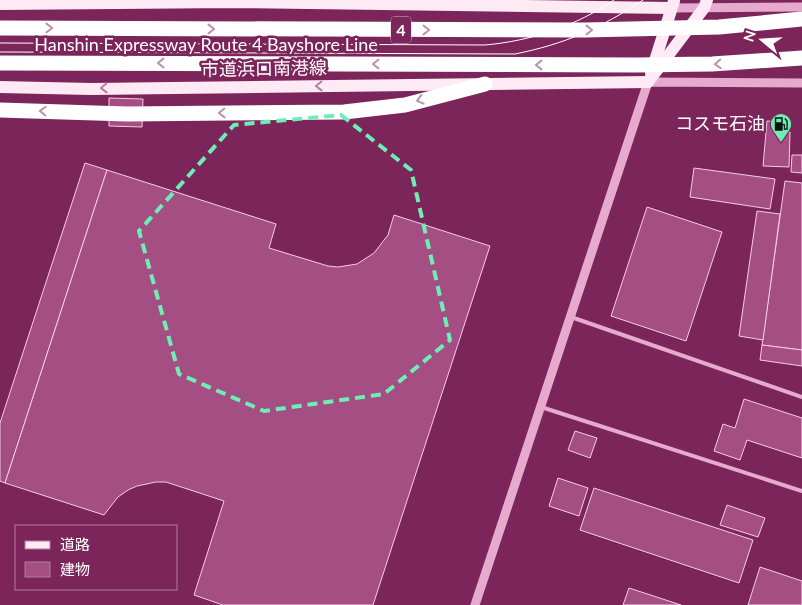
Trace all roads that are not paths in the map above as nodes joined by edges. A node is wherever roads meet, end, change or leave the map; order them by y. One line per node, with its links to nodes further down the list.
1 (233, 1): 2 (main road); 3 (main road)
2 (0, 4)
3 (673, 4): 4 (street); 10 (main road)
4 (705, 4): 5 (street); 10 (main road)
5 (802, 7)
6 (802, 20): 7 (highway, Hanshin Expressway Route 4 Bayshore Line / 4, one-way to 6, bridge)
7 (0, 28)
8 (802, 58): 9 (highway, Hanshin Expressway Route 4 Bayshore Line / 4, one-way to 9, bridge)
9 (0, 63)
10 (648, 82): 11 (street); 12 (main road, 市道浜口南港線); 15 (street)
11 (802, 82)
12 (484, 84): 13 (main road, 市道浜口南港線, one-way to 13); 14 (highway, one-way to 14)
13 (0, 87)
14 (0, 110)
15 (569, 316): 16 (lane); 17 (street)
16 (802, 397)
17 (539, 406): 18 (lane); 19 (street)
18 (802, 491)
19 (475, 605)

